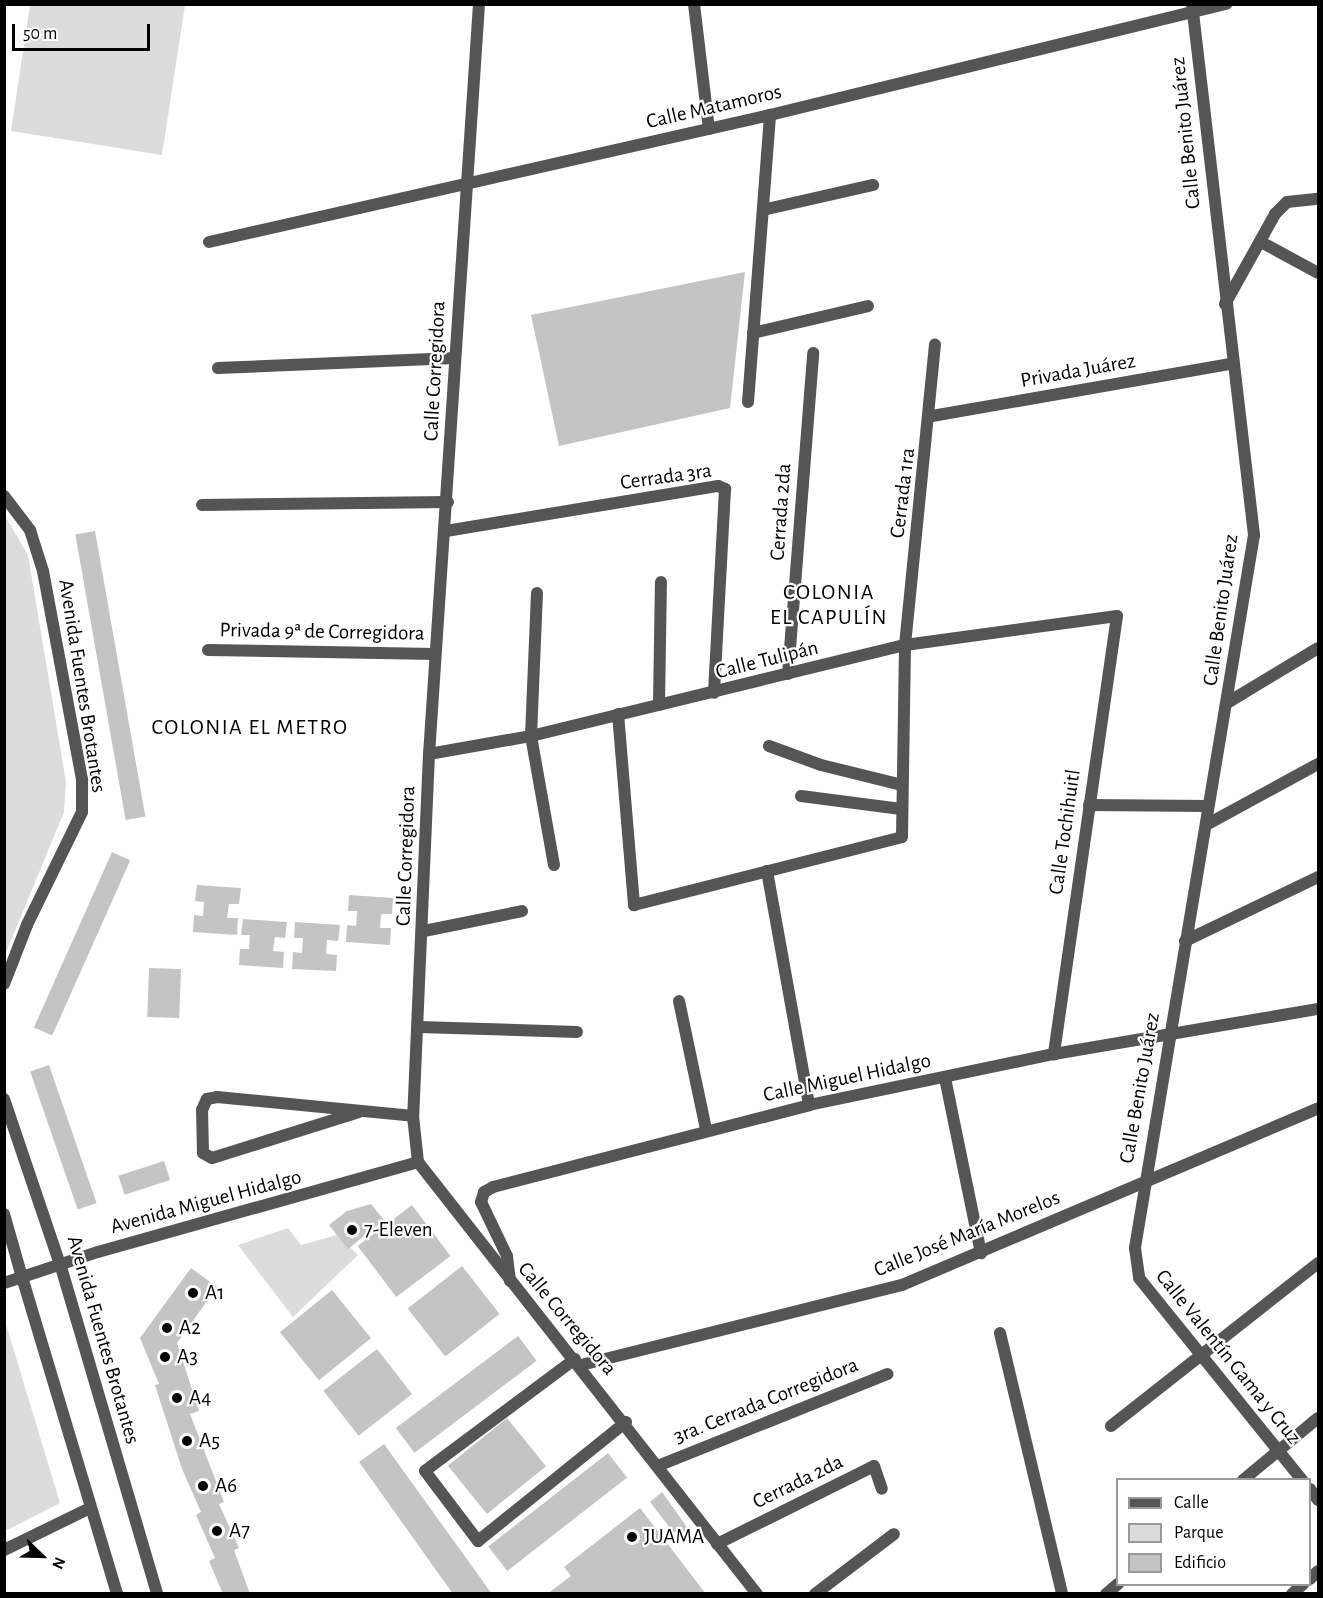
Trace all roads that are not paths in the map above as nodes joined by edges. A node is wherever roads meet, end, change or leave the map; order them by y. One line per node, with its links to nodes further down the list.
1 (479, 4): 7 (street, Calle Corregidora)
2 (694, 4): 6 (street)
3 (1227, 4): 4 (street, Calle Matamoros)
4 (1192, 9): 5 (street, Calle Matamoros); 14 (street, Calle Benito Juárez)
5 (770, 115): 6 (street, Calle Matamoros); 10 (street)
6 (708, 129): 7 (street, Calle Matamoros)
7 (466, 182): 11 (street, Calle Matamoros); 19 (street, Calle Corregidora)
8 (873, 184): 10 (street)
9 (1318, 199): 12 (street)
10 (763, 210): 16 (street)
11 (209, 242)
12 (1262, 242): 13 (street); 14 (street)
13 (1318, 273)
14 (1225, 304): 20 (street, Calle Benito Juárez)
15 (868, 306): 16 (street)
16 (753, 333): 22 (street)
17 (935, 344): 23 (street, Cerrada 1ra)
18 (813, 353): 35 (street, Cerrada 2da)
19 (455, 358): 21 (street); 25 (street, Calle Corregidora)
20 (1231, 364): 23 (street, Privada Juárez); 37 (street, Calle Benito Juárez)
21 (218, 368)
22 (748, 402)
23 (932, 416): 31 (street, Cerrada 1ra)
24 (4, 496): 56 (street, Avenida Fuentes Brotantes)
25 (447, 502): 26 (street); 27 (street, Calle Corregidora)
26 (202, 505)
27 (446, 531): 34 (street, Calle Corregidora); 36 (street, Cerrada 3ra)
28 (661, 582): 38 (street)
29 (537, 594): 40 (street)
30 (1117, 616): 31 (street, Calle Tulipán); 46 (street, Calle Tochihuitl)
31 (905, 645): 35 (street, Calle Tulipán); 44 (street, Cerrada 1ra)
32 (1318, 648): 37 (street)
33 (208, 650): 34 (street, Privada 9ª de Corregidora)
34 (435, 654): 42 (street, Calle Corregidora)
35 (788, 674): 36 (street, Calle Tulipán)
36 (714, 693): 38 (street, Calle Tulipán)
37 (1227, 703): 47 (street, Calle Benito Juárez)
38 (659, 705): 39 (street, Calle Tulipán)
39 (618, 714): 40 (street, Calle Tulipán); 51 (street)
40 (531, 736): 42 (street, Calle Tulipán); 50 (street)
41 (769, 746): 44 (street)
42 (429, 754): 54 (street, Calle Corregidora)
43 (1318, 764): 49 (street)
44 (902, 785): 48 (street, Cerrada 1ra)
45 (801, 796): 48 (street)
46 (1089, 805): 47 (street); 62 (street, Calle Tochihuitl)
47 (1208, 806): 49 (street, Calle Benito Juárez)
48 (901, 809): 51 (street, Cerrada 1ra)
49 (1206, 825): 55 (street, Calle Benito Juárez)
50 (554, 865)
51 (767, 871): 65 (street)
52 (1318, 877): 55 (street)
53 (522, 911): 54 (street)
54 (424, 931): 59 (street, Calle Corregidora)
55 (1185, 941): 61 (street, Calle Benito Juárez)
56 (4, 984)
57 (680, 1001): 69 (street)
58 (1318, 1009): 61 (street, Calle Miguel Hidalgo)
59 (419, 1027): 60 (street); 68 (street, Calle Corregidora)
60 (577, 1032)
61 (1170, 1038): 62 (street, Calle Miguel Hidalgo); 71 (street, Calle Benito Juárez)
62 (1054, 1054): 63 (street, Calle Miguel Hidalgo)
63 (945, 1078): 65 (street, Calle Miguel Hidalgo); 73 (street)
64 (4, 1100): 75 (street, Avenida Fuentes Brotantes)
65 (809, 1105): 69 (street, Calle Miguel Hidalgo)
66 (1318, 1108): 71 (street, Calle José María Morelos)
67 (359, 1112): 67 (street); 68 (street)
68 (412, 1116): 70 (street, Calle Corregidora)
69 (706, 1129): 77 (street, Calle Miguel Hidalgo)
70 (418, 1162): 75 (street, Avenida Miguel Hidalgo); 77 (street, Calle Corregidora)
71 (1143, 1182): 73 (street, Calle José María Morelos); 80 (street, Calle Valentín Gama y Cruz)
72 (4, 1214): 76 (street)
73 (981, 1253): 81 (street, Calle José María Morelos)
74 (1318, 1263): 80 (street)
75 (61, 1267): 76 (street, Avenida Miguel Hidalgo); 96 (street, Avenida Fuentes Brotantes)
76 (22, 1277): 78 (street, Avenida Miguel Hidalgo); 91 (street)
77 (510, 1281): 81 (street, Calle Corregidora)
78 (4, 1283)
79 (1000, 1333): 99 (street)
80 (1200, 1354): 85 (street); 86 (street, Calle Valentín Gama y Cruz)
81 (578, 1362): 84 (street, Calle Corregidora); 84 (street)
82 (888, 1374): 87 (street, 3ra. Cerrada Corregidora)
83 (1318, 1418): 86 (street)
84 (626, 1422): 87 (street, Calle Corregidora)
85 (1111, 1426)
86 (1279, 1450): 88 (street); 89 (street, Calle Valentín Gama y Cruz)
87 (660, 1466): 93 (street, Calle Corregidora)
88 (1244, 1478)
89 (1301, 1478)
90 (882, 1489): 93 (street, Cerrada 2da)
91 (90, 1508): 94 (street); 95 (street)
92 (894, 1534): 98 (street)
93 (717, 1544): 97 (street, Calle Corregidora)
94 (4, 1550)
95 (117, 1593)
96 (157, 1593)
97 (757, 1593)
98 (815, 1593)
99 (1062, 1593)

